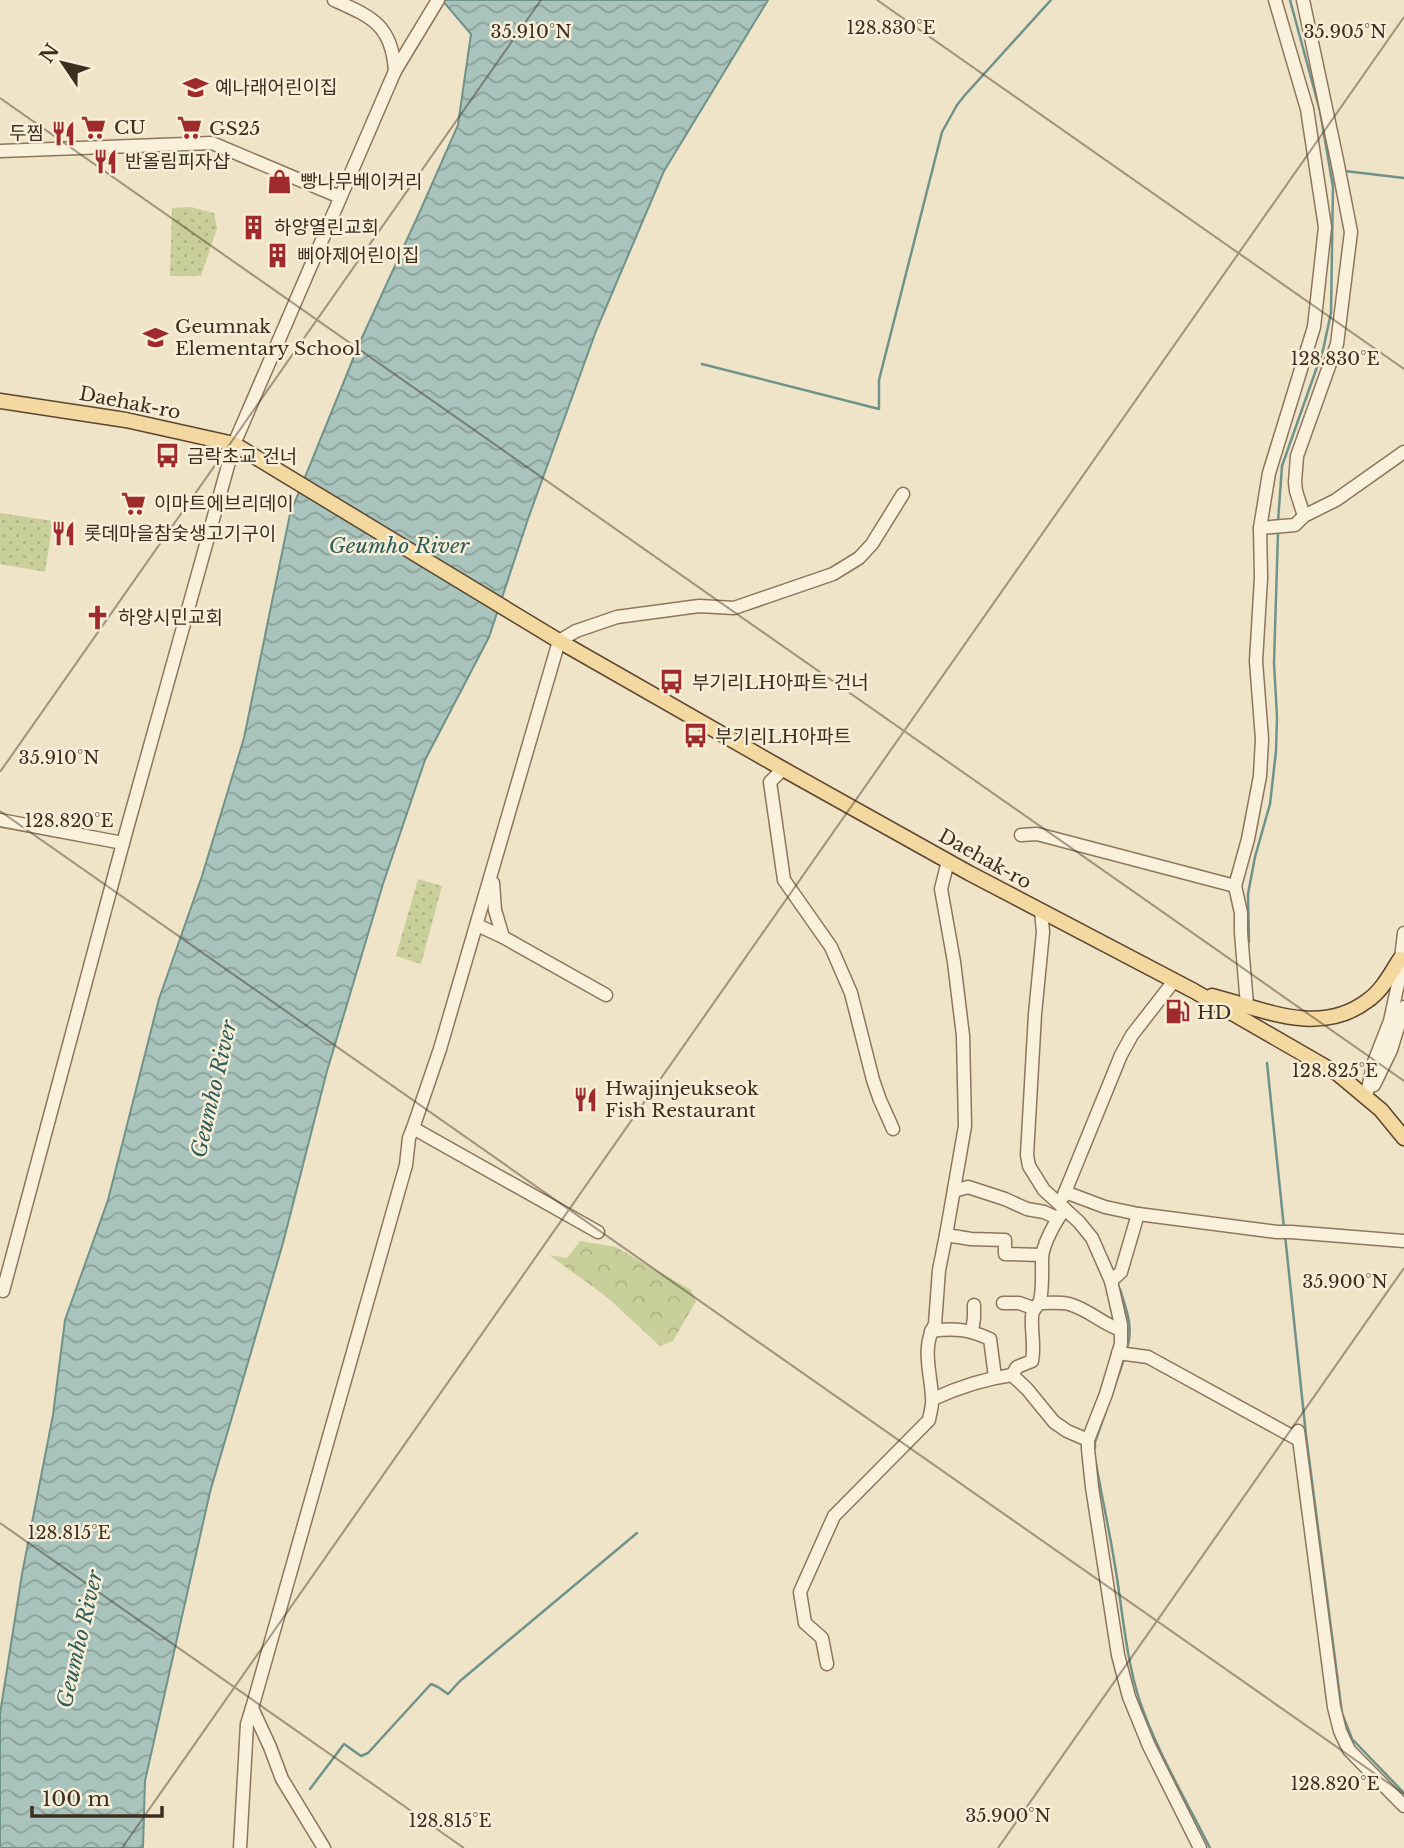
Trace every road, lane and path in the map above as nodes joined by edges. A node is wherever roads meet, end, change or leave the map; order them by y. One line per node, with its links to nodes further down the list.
1 (334, 0): 5 (street)
2 (1275, 0): 13 (street)
3 (1303, 0): 12 (street)
4 (437, 3): 5 (street)
5 (395, 71): 7 (street)
6 (0, 151): 7 (street)
7 (340, 197): 9 (street)
8 (0, 401): 9 (main road, Daehak-ro)
9 (234, 444): 14 (main road, Daehak-ro); 18 (street)
10 (1404, 452): 12 (street)
11 (903, 494): 14 (street)
12 (1304, 516): 13 (street)
13 (1270, 528): 21 (street)
14 (559, 641): 15 (main road, Daehak-ro); 20 (street)
15 (783, 769): 19 (main road, Daehak-ro); 34 (street)
16 (0, 820): 18 (street)
17 (1021, 835): 21 (street)
18 (123, 843): 45 (street)
19 (948, 861): 22 (main road, Daehak-ro); 36 (street)
20 (492, 874): 23 (street); 25 (street)
21 (1235, 887): 30 (street)
22 (1041, 911): 27 (main road, Daehak-ro); 38 (street)
23 (477, 925): 25 (street); 33 (street)
24 (1404, 933): 26 (street)
25 (503, 937): 29 (street)
26 (1400, 959): 30 (main road); 32 (street)
27 (1174, 981): 28 (main road, Daehak-ro); 37 (street)
28 (1194, 991): 30 (main road); 32 (main road, Daehak-ro)
29 (606, 995)
30 (1247, 1005)
31 (1404, 1007): 32 (street)
32 (1366, 1097): 35 (main road, Daehak-ro)
33 (413, 1128): 40 (street); 58 (street)
34 (893, 1129)
35 (1404, 1138)
36 (954, 1191): 38 (street); 41 (street)
37 (1065, 1192): 38 (street); 39 (street)
38 (1060, 1211): 43 (street); 44 (street)
39 (1138, 1214): 42 (street); 44 (street)
40 (598, 1232)
41 (947, 1235): 43 (street); 50 (street)
42 (1404, 1241)
43 (1042, 1255): 48 (street)
44 (1111, 1281): 49 (street)
45 (0, 1290)
46 (1003, 1303): 48 (street)
47 (974, 1306): 51 (street)
48 (1036, 1306): 49 (street); 53 (street)
49 (1121, 1330): 52 (street)
50 (931, 1331): 51 (street); 55 (street)
51 (972, 1331): 54 (street)
52 (1118, 1353): 56 (street); 59 (street)
53 (1012, 1375): 54 (street); 56 (street)
54 (995, 1377): 55 (street)
55 (933, 1399): 57 (street)
56 (1088, 1440): 62 (street)
57 (827, 1664)
58 (252, 1708): 60 (street); 61 (street)
59 (1404, 1806)
60 (240, 1848)
61 (324, 1848)
62 (1200, 1848)

